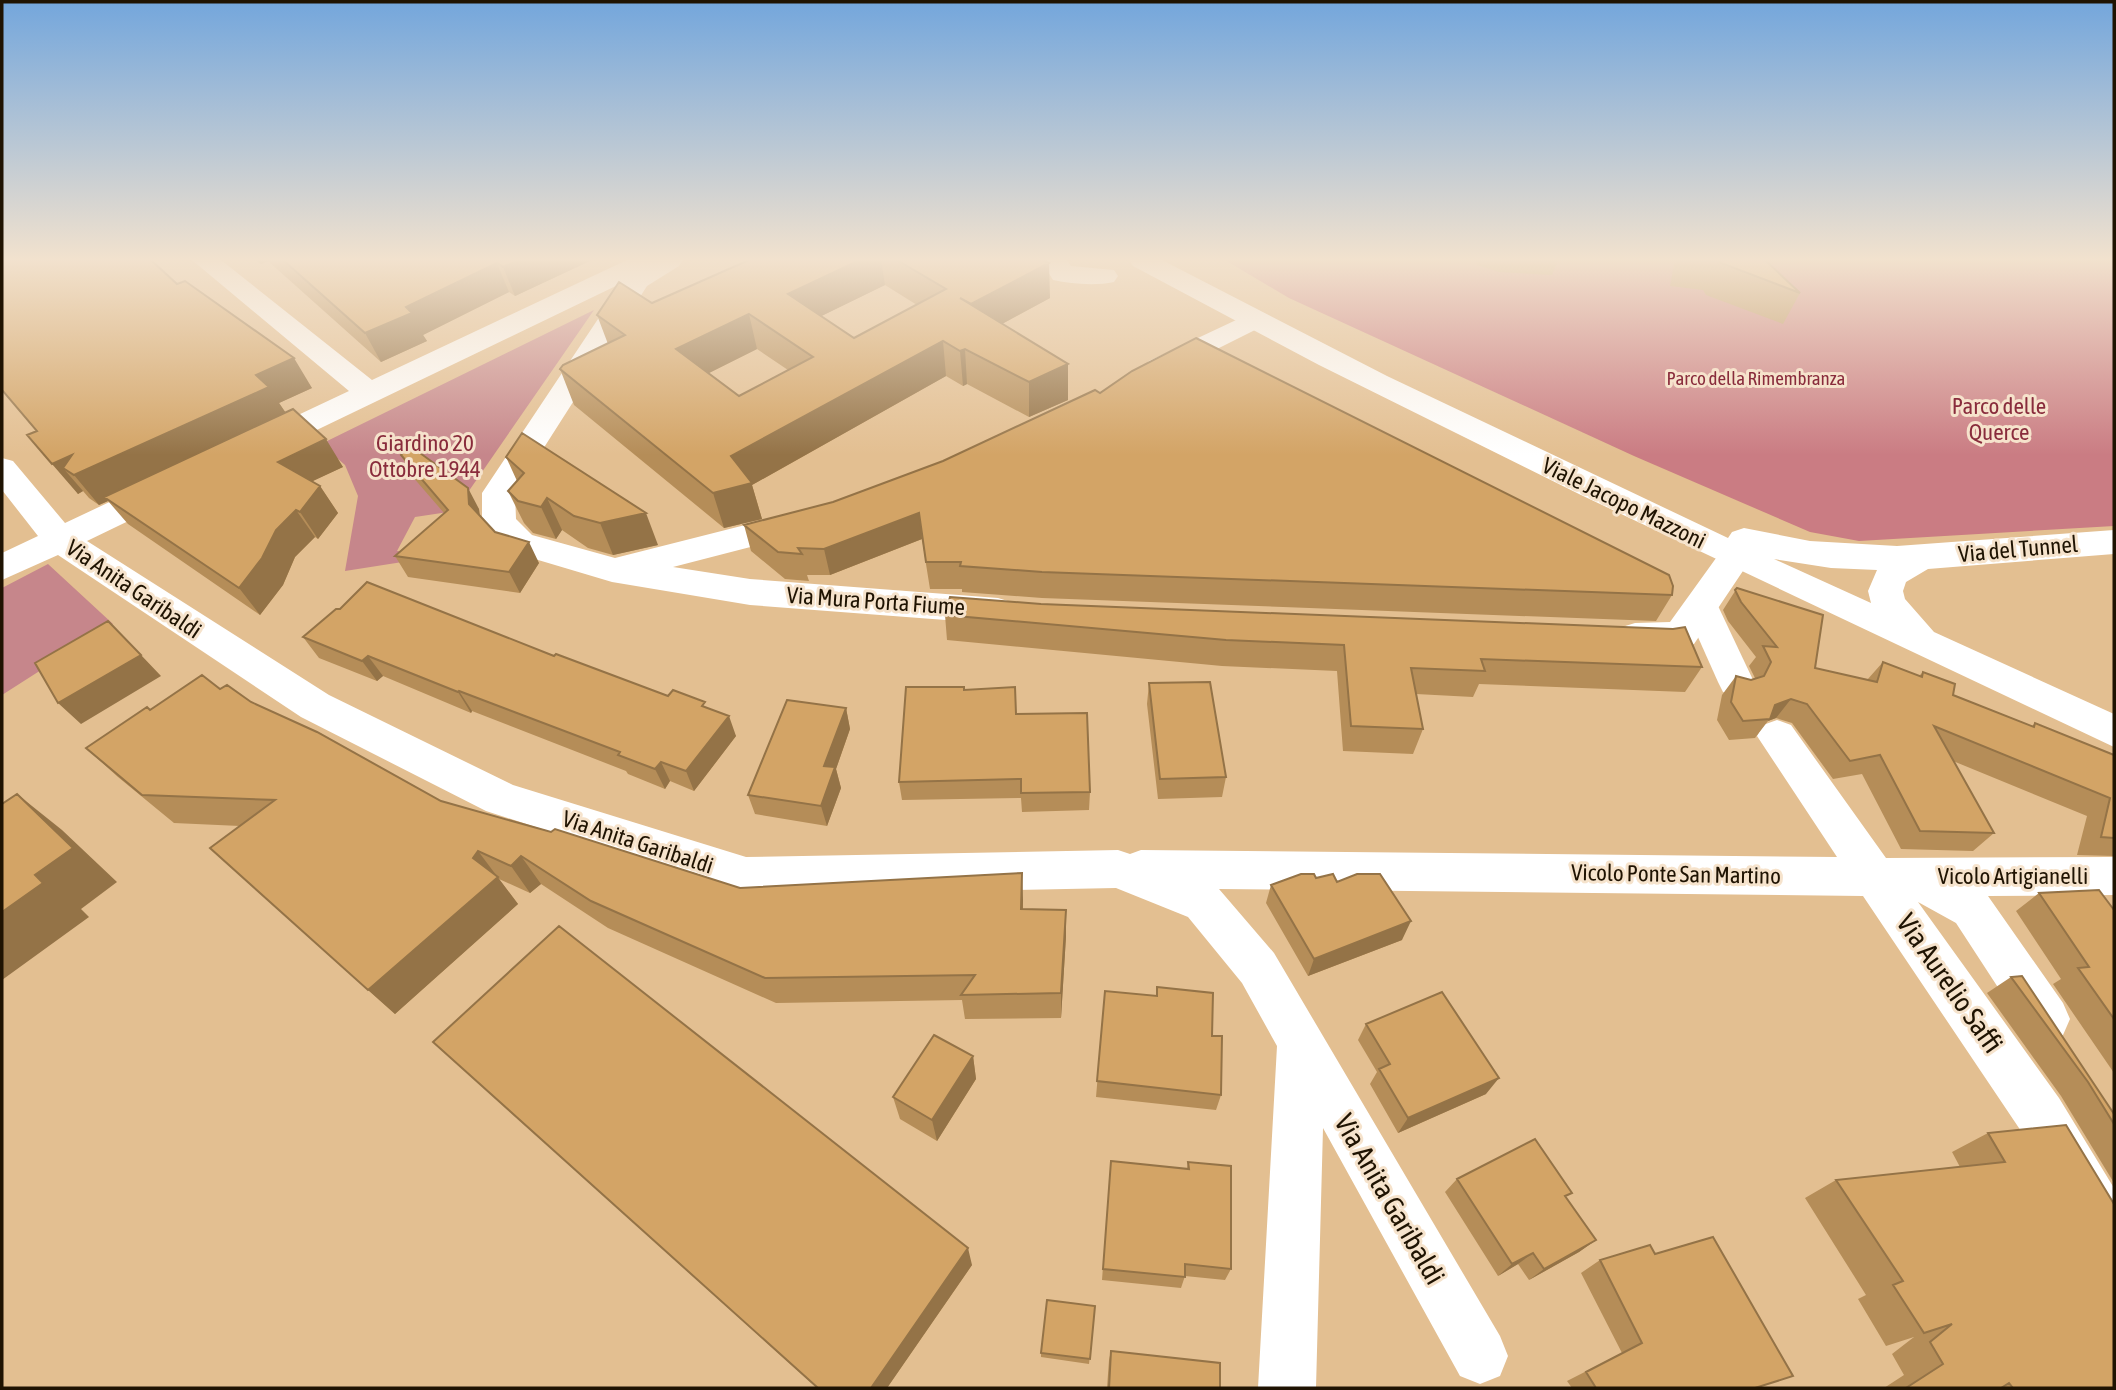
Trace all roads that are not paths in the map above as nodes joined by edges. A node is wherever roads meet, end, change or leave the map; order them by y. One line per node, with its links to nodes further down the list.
1 (285, 325): 7 (street)
2 (513, 325): 7 (street)
3 (608, 325): 18 (street, Via Mura Porta Fiume)
4 (1246, 325): 6 (street)
5 (1259, 325): 11 (street, Viale Jacopo Mazzoni)
6 (1130, 382)
7 (370, 393): 8 (street)
8 (233, 458)
9 (2, 468): 13 (street, Via Anita Garibaldi)
10 (196, 475): 13 (street)
11 (1642, 512): 15 (street, Viale Jacopo Mazzoni); 16 (street, Via del Tunnel)
12 (819, 519): 18 (street)
13 (60, 540): 17 (street); 26 (street, Via Anita Garibaldi)
14 (2114, 541): 16 (street, Via del Tunnel)
15 (1736, 556): 19 (street); 22 (street, Viale Jacopo Mazzoni)
16 (1922, 557): 22 (street, Via del Tunnel)
17 (2, 568)
18 (612, 570): 20 (street, Via Mura Porta Fiume)
19 (1689, 602): 21 (street); 23 (street)
20 (1028, 613)
21 (1602, 636)
22 (1929, 645): 24 (street, Viale Jacopo Mazzoni)
23 (1736, 682)
24 (2114, 731)
25 (1786, 746): 31 (street, Via Aurelio Saffi)
26 (1118, 869): 28 (street, Vicolo Ponte San Martino); 29 (street, Via Anita Garibaldi)
27 (2114, 876): 28 (street, Vicolo Artigianelli)
28 (1912, 877): 30 (street, Vicolo Ponte San Martino)
29 (1301, 1042): 32 (street, Via Anita Garibaldi); 33 (street, Via Anita Garibaldi)
30 (2069, 1054)
31 (2114, 1237)
32 (1479, 1356)
33 (1287, 1388)

